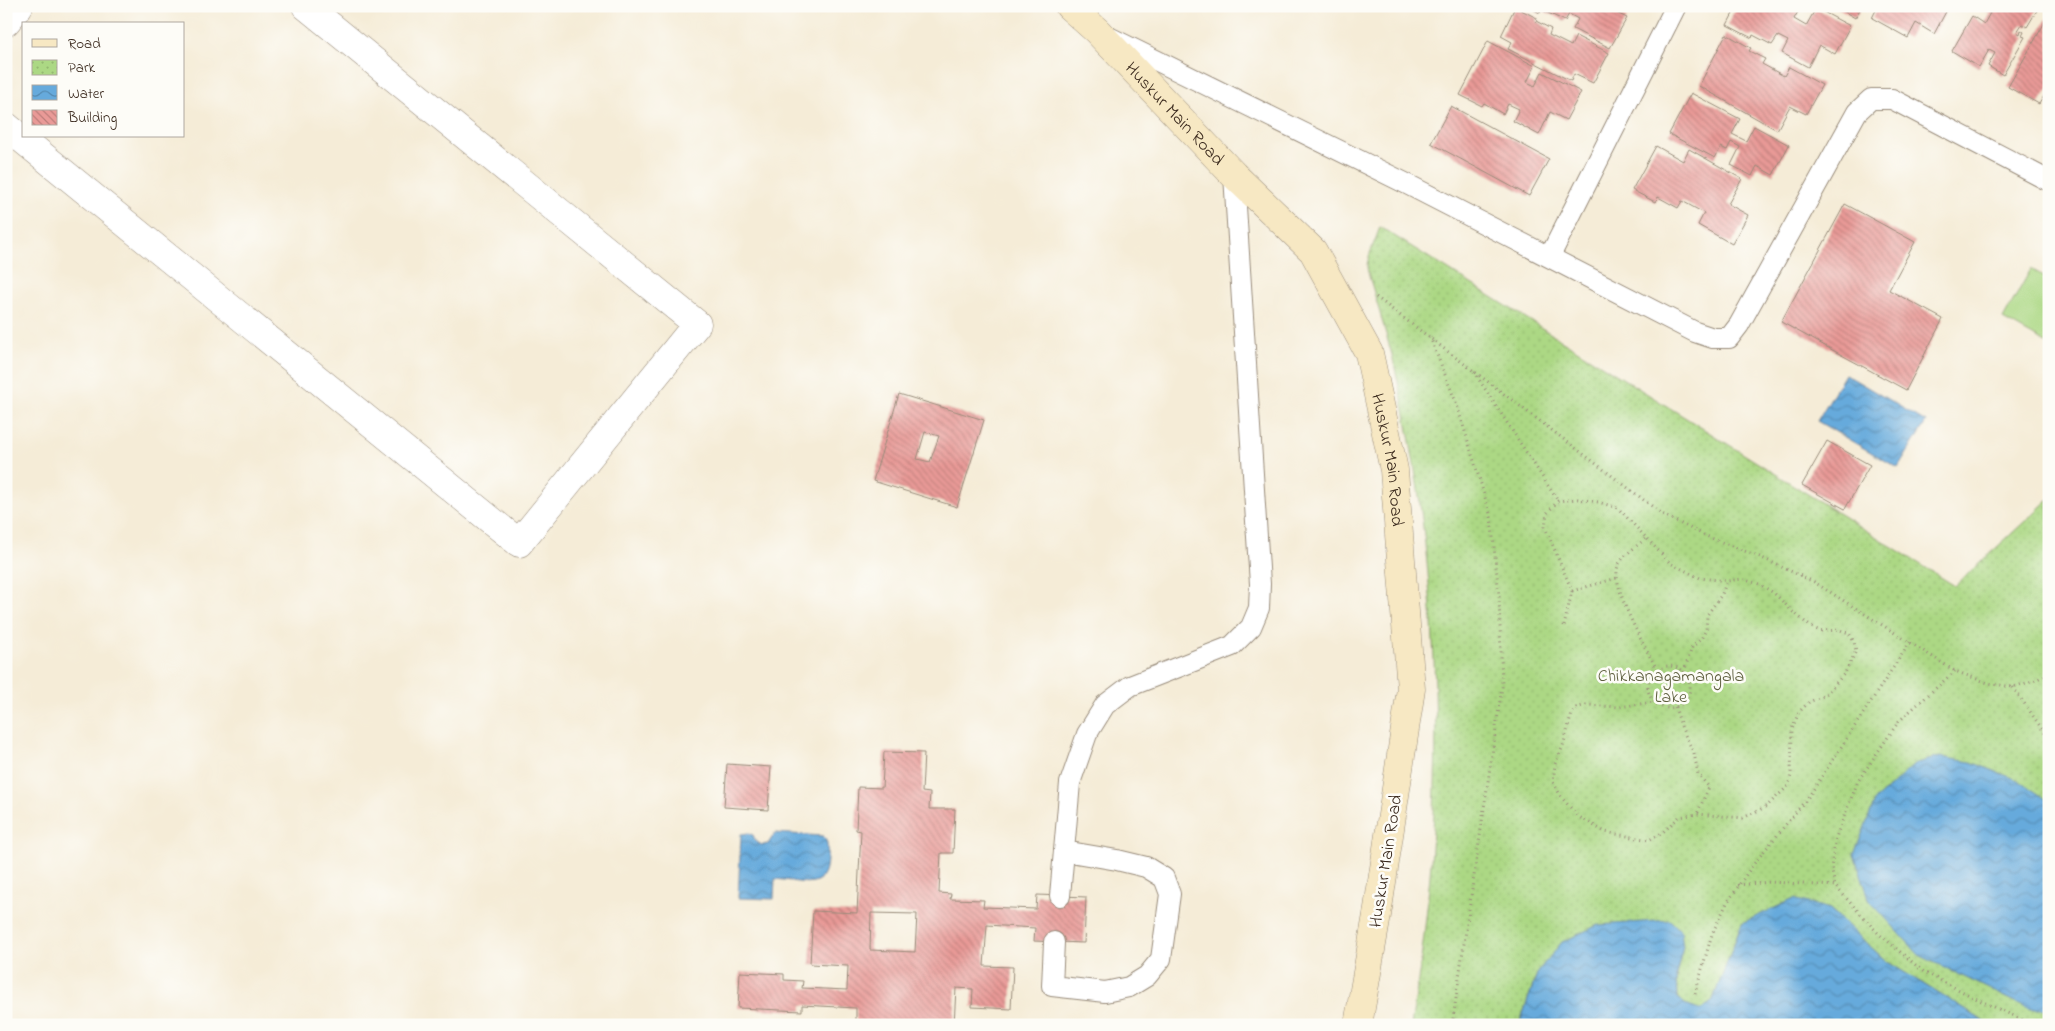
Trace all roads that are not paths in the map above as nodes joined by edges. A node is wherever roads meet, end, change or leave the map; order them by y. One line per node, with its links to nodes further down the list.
1 (19, 6): 5 (street)
2 (306, 6): 7 (street)
3 (1069, 6): 6 (main road, Huskur Main Road)
4 (1676, 6): 10 (lane)
5 (6, 22)
6 (1097, 32): 8 (main road, Huskur Main Road); 10 (lane)
7 (6, 126)
8 (1234, 175): 11 (lane); 14 (main road, Huskur Main Road)
9 (2049, 181): 10 (lane)
10 (1550, 256)
11 (1064, 851): 12 (lane); 13 (lane)
12 (1060, 896)
13 (1054, 942)
14 (1358, 1025)

